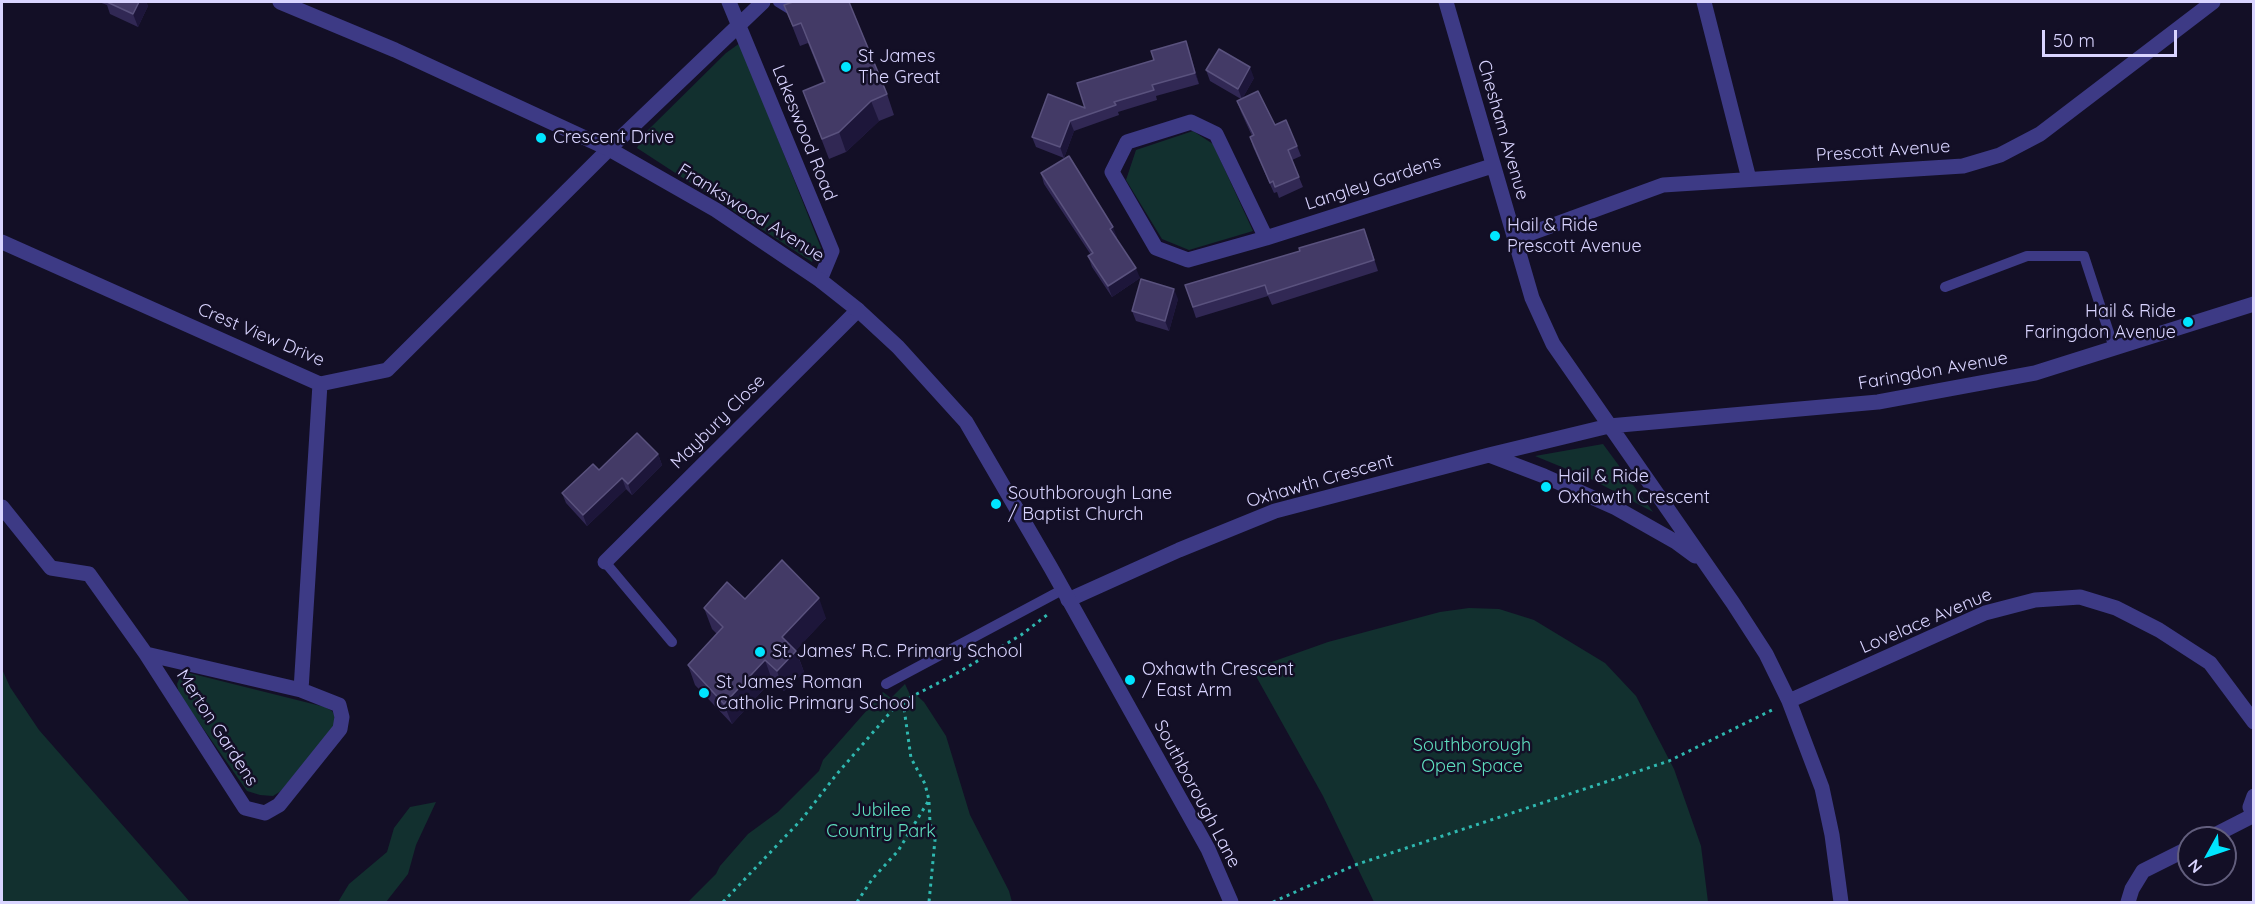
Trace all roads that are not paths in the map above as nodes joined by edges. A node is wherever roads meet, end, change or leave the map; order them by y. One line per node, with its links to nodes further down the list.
1 (280, 2): 10 (street, Frankswood Avenue)
2 (729, 2): 9 (street, Lakeswood Road)
3 (763, 2): 9 (street)
4 (778, 2): 8 (lane)
5 (1446, 2): 11 (street, Chesham Avenue)
6 (1704, 2): 12 (street)
7 (2213, 2): 12 (street, Prescott Avenue)
8 (806, 9)
9 (739, 26): 10 (street); 16 (street, Lakeswood Road)
10 (609, 149): 16 (street, Frankswood Avenue); 21 (street, Crest View Drive)
11 (1492, 166): 13 (street, Langley Gardens); 14 (street, Chesham Avenue)
12 (1749, 179): 14 (street, Prescott Avenue)
13 (1266, 238): 13 (street, Langley Gardens)
14 (1515, 239): 23 (street, Chesham Avenue)
15 (2, 242): 21 (street, Crest View Drive)
16 (820, 280): 19 (street, Frankswood Avenue)
17 (1945, 287): 20 (lane)
18 (2253, 304): 20 (street, Faringdon Avenue)
19 (858, 310): 22 (street, Frankswood Avenue); 26 (street, Maybury Close)
20 (2114, 348): 23 (street, Faringdon Avenue)
21 (320, 384): 32 (street)
22 (966, 422): 28 (street, Southborough Lane)
23 (1609, 426): 24 (street, Oxhawth Crescent); 27 (street)
24 (1489, 455): 27 (street); 28 (street, Oxhawth Crescent)
25 (2, 507): 30 (street, Merton Gardens)
26 (605, 562): 29 (lane)
27 (1707, 565): 33 (street)
28 (1065, 595): 31 (lane); 39 (street, Southborough Lane)
29 (672, 642)
30 (146, 654): 32 (street, Merton Gardens); 32 (street, Merton Gardens)
31 (886, 684)
32 (301, 690)
33 (1789, 701): 34 (street, Lovelace Avenue); 40 (street)
34 (2253, 722)
35 (2253, 796): 36 (street)
36 (2253, 817): 37 (street)
37 (2234, 826)
38 (2177, 854): 41 (street)
39 (1231, 903)
40 (1841, 903)
41 (2128, 903)

